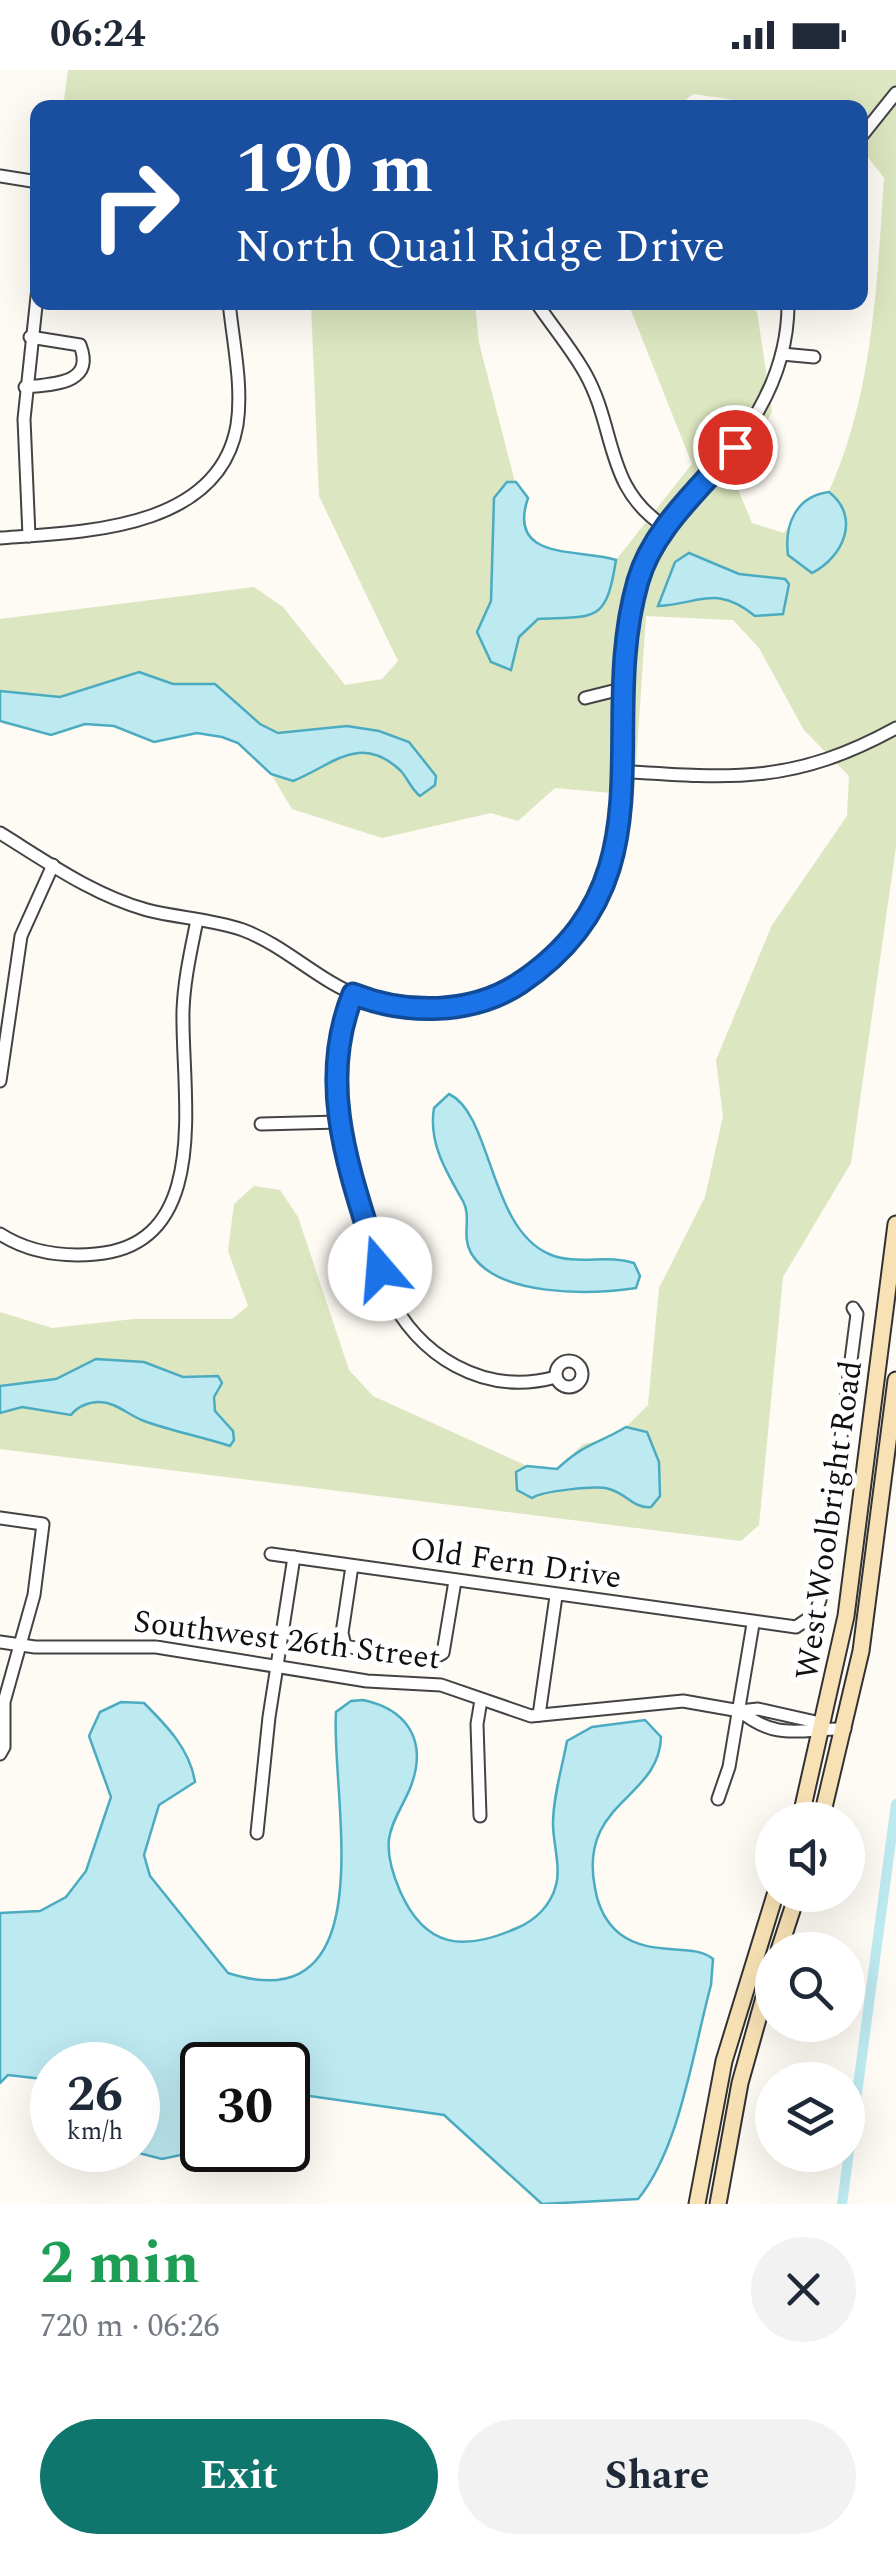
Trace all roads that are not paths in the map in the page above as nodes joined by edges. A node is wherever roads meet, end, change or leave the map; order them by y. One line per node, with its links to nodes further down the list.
1 (896, 94): 2 (street)
2 (868, 128)
3 (0, 176): 4 (street)
4 (30, 181)
5 (34, 310): 9 (street)
6 (230, 310): 14 (street)
7 (542, 310): 13 (street)
8 (787, 310): 10 (street)
9 (30, 337): 12 (street); 12 (street)
10 (782, 354): 11 (street); 13 (street)
11 (814, 357)
12 (25, 387): 14 (street)
13 (665, 527): 16 (street)
14 (29, 536): 15 (street)
15 (0, 538)
16 (625, 688): 17 (street); 19 (street)
17 (584, 698)
18 (896, 728): 19 (street)
19 (620, 770): 23 (street)
20 (0, 833): 21 (street)
21 (53, 864): 22 (street); 24 (street)
22 (197, 920): 23 (street); 28 (street)
23 (353, 994): 25 (street)
24 (0, 1081)
25 (339, 1122): 26 (street); 31 (street)
26 (261, 1124)
27 (896, 1224): 29 (main road, West Woolbright Road)
28 (0, 1234)
29 (892, 1293): 46 (main road, West Woolbright Road)
30 (853, 1308): 39 (street, Old Fern Drive)
31 (556, 1378)
32 (896, 1380): 47 (main road, West Woolbright Road)
33 (0, 1518): 41 (street)
34 (271, 1554): 35 (street, Old Fern Drive)
35 (294, 1557): 36 (street, Old Fern Drive); 42 (street)
36 (352, 1566): 37 (street, Old Fern Drive); 37 (street)
37 (454, 1580): 38 (street, Old Fern Drive)
38 (556, 1596): 39 (street, Old Fern Drive); 45 (street)
39 (752, 1624): 44 (street)
40 (0, 1642): 41 (street, Southwest 26th Street)
41 (19, 1646): 42 (street, Southwest 26th Street); 48 (street)
42 (278, 1666): 43 (street, Southwest 26th Street); 53 (street)
43 (481, 1700): 45 (street, Southwest 26th Street); 52 (street)
44 (740, 1711): 45 (street, Southwest 26th Street); 46 (street, Southwest 26th Street); 49 (street)
45 (539, 1715)
46 (823, 1729): 47 (street, Southwest 26th Street); 50 (main road, West Woolbright Road)
47 (845, 1730): 51 (main road, West Woolbright Road)
48 (0, 1754)
49 (718, 1800)
50 (805, 1802)
51 (826, 1802)
52 (480, 1816)
53 (257, 1833)
54 (770, 1912): 56 (main road)
55 (755, 2029): 57 (main road)
56 (697, 2204)
57 (718, 2204)

